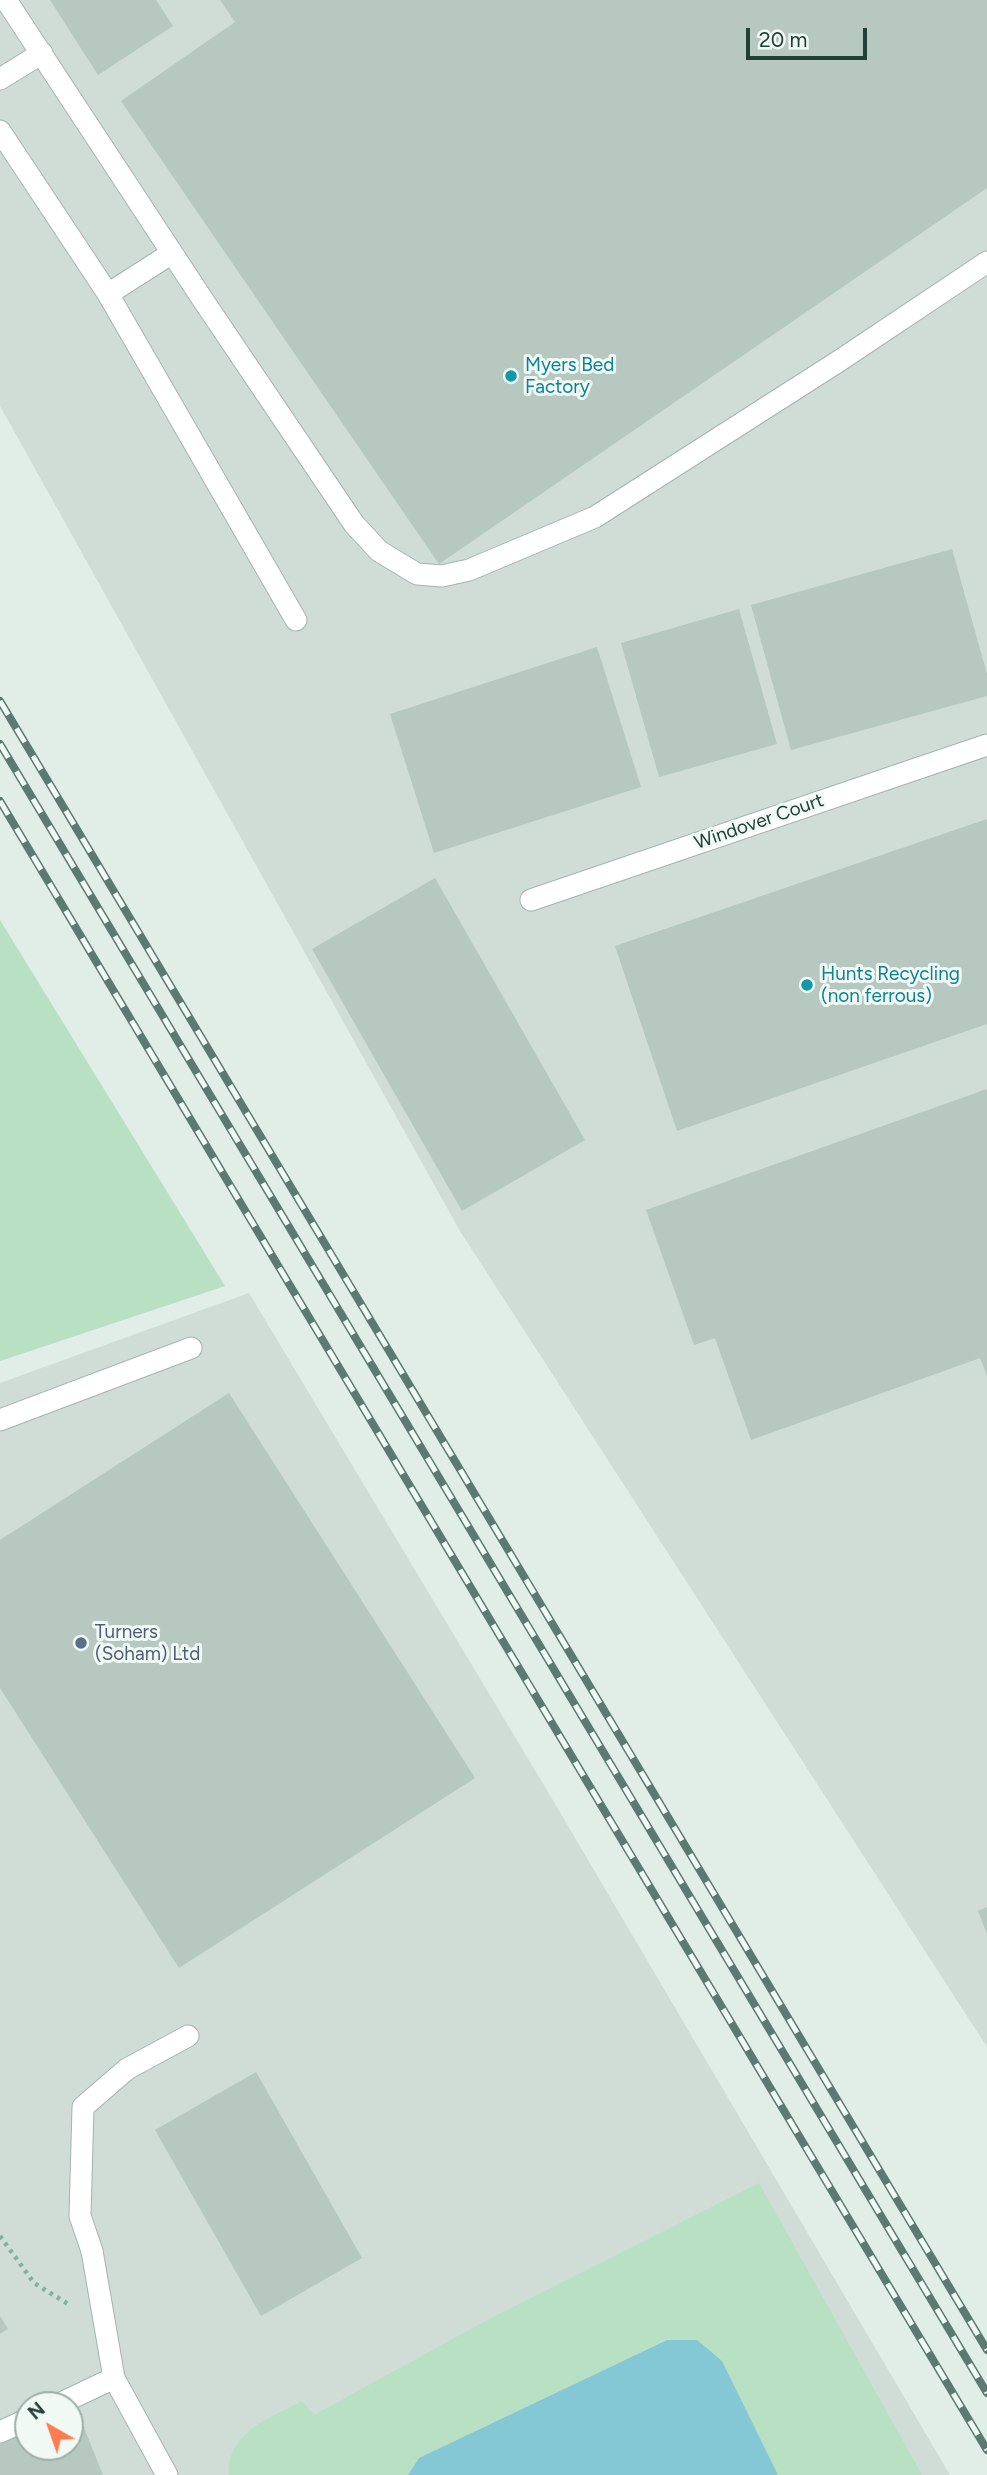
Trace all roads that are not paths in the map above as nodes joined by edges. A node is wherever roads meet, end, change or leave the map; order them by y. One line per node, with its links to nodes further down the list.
1 (6, 0): 2 (street)
2 (42, 53): 3 (street); 5 (street)
3 (0, 79)
4 (0, 131): 7 (street)
5 (172, 253): 6 (street); 7 (street)
6 (987, 262)
7 (108, 294): 8 (street)
8 (296, 621)
9 (987, 745): 10 (street, Windover Court)
10 (531, 900)
11 (191, 1348): 12 (street)
12 (0, 1420)
13 (188, 2036): 14 (street)
14 (114, 2378): 15 (street); 16 (street)
15 (84, 2392)
16 (167, 2475)

